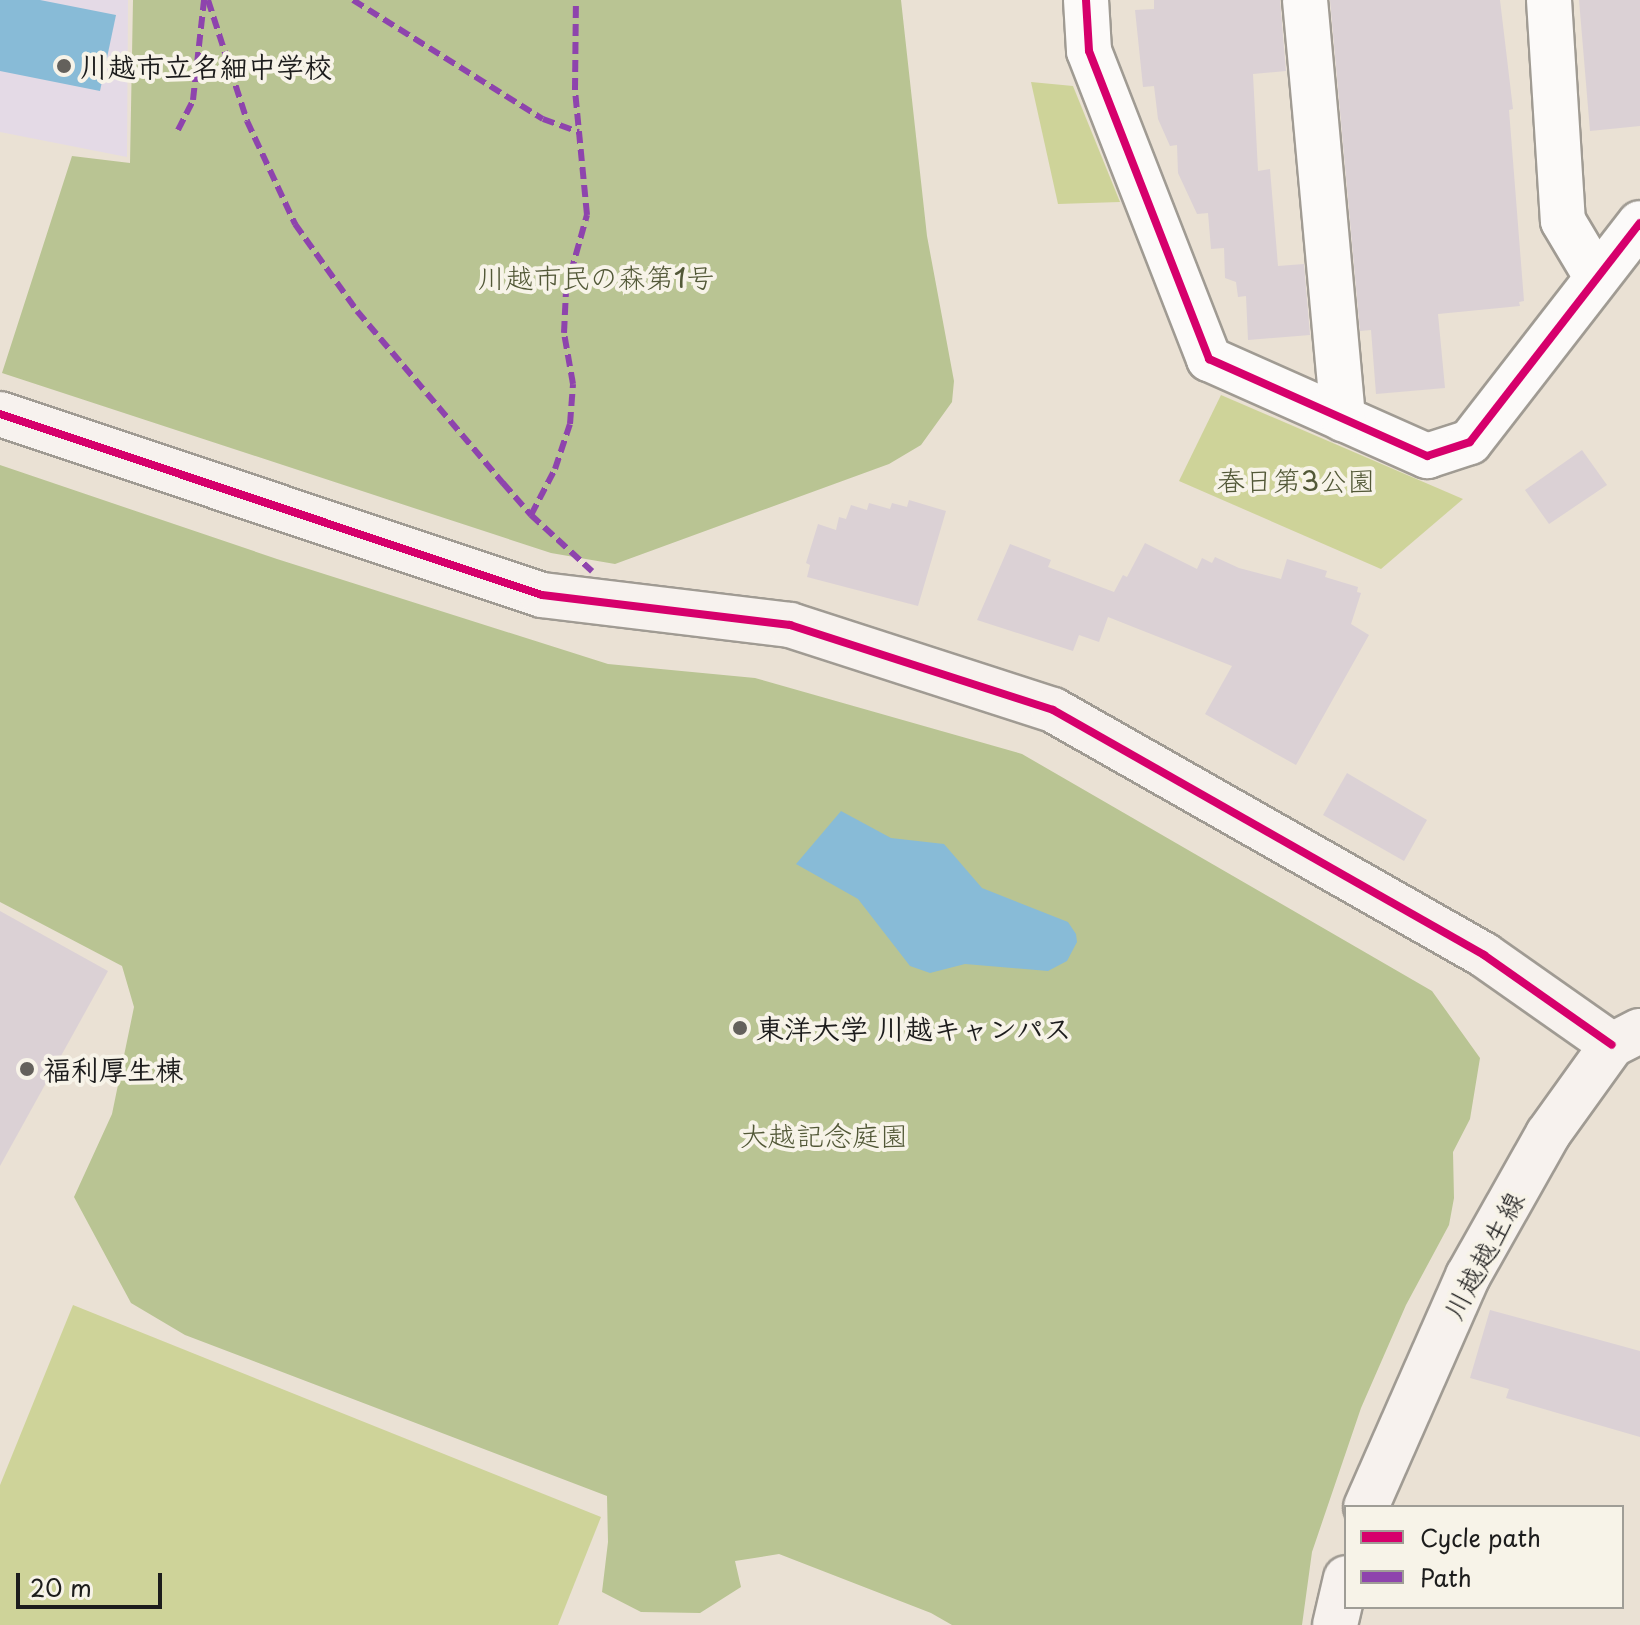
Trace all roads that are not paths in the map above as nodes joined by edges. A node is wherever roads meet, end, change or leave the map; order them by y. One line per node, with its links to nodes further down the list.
1 (1086, 0): 7 (street)
2 (1305, 0): 7 (street)
3 (1549, 0): 5 (street)
4 (1640, 223): 5 (street)
5 (1597, 278): 7 (street)
6 (0, 414): 8 (street)
7 (1343, 419)
8 (1631, 1036): 9 (street, 川越越生線)
9 (1367, 1505)
10 (1344, 1587): 11 (street)
11 (1335, 1625)

